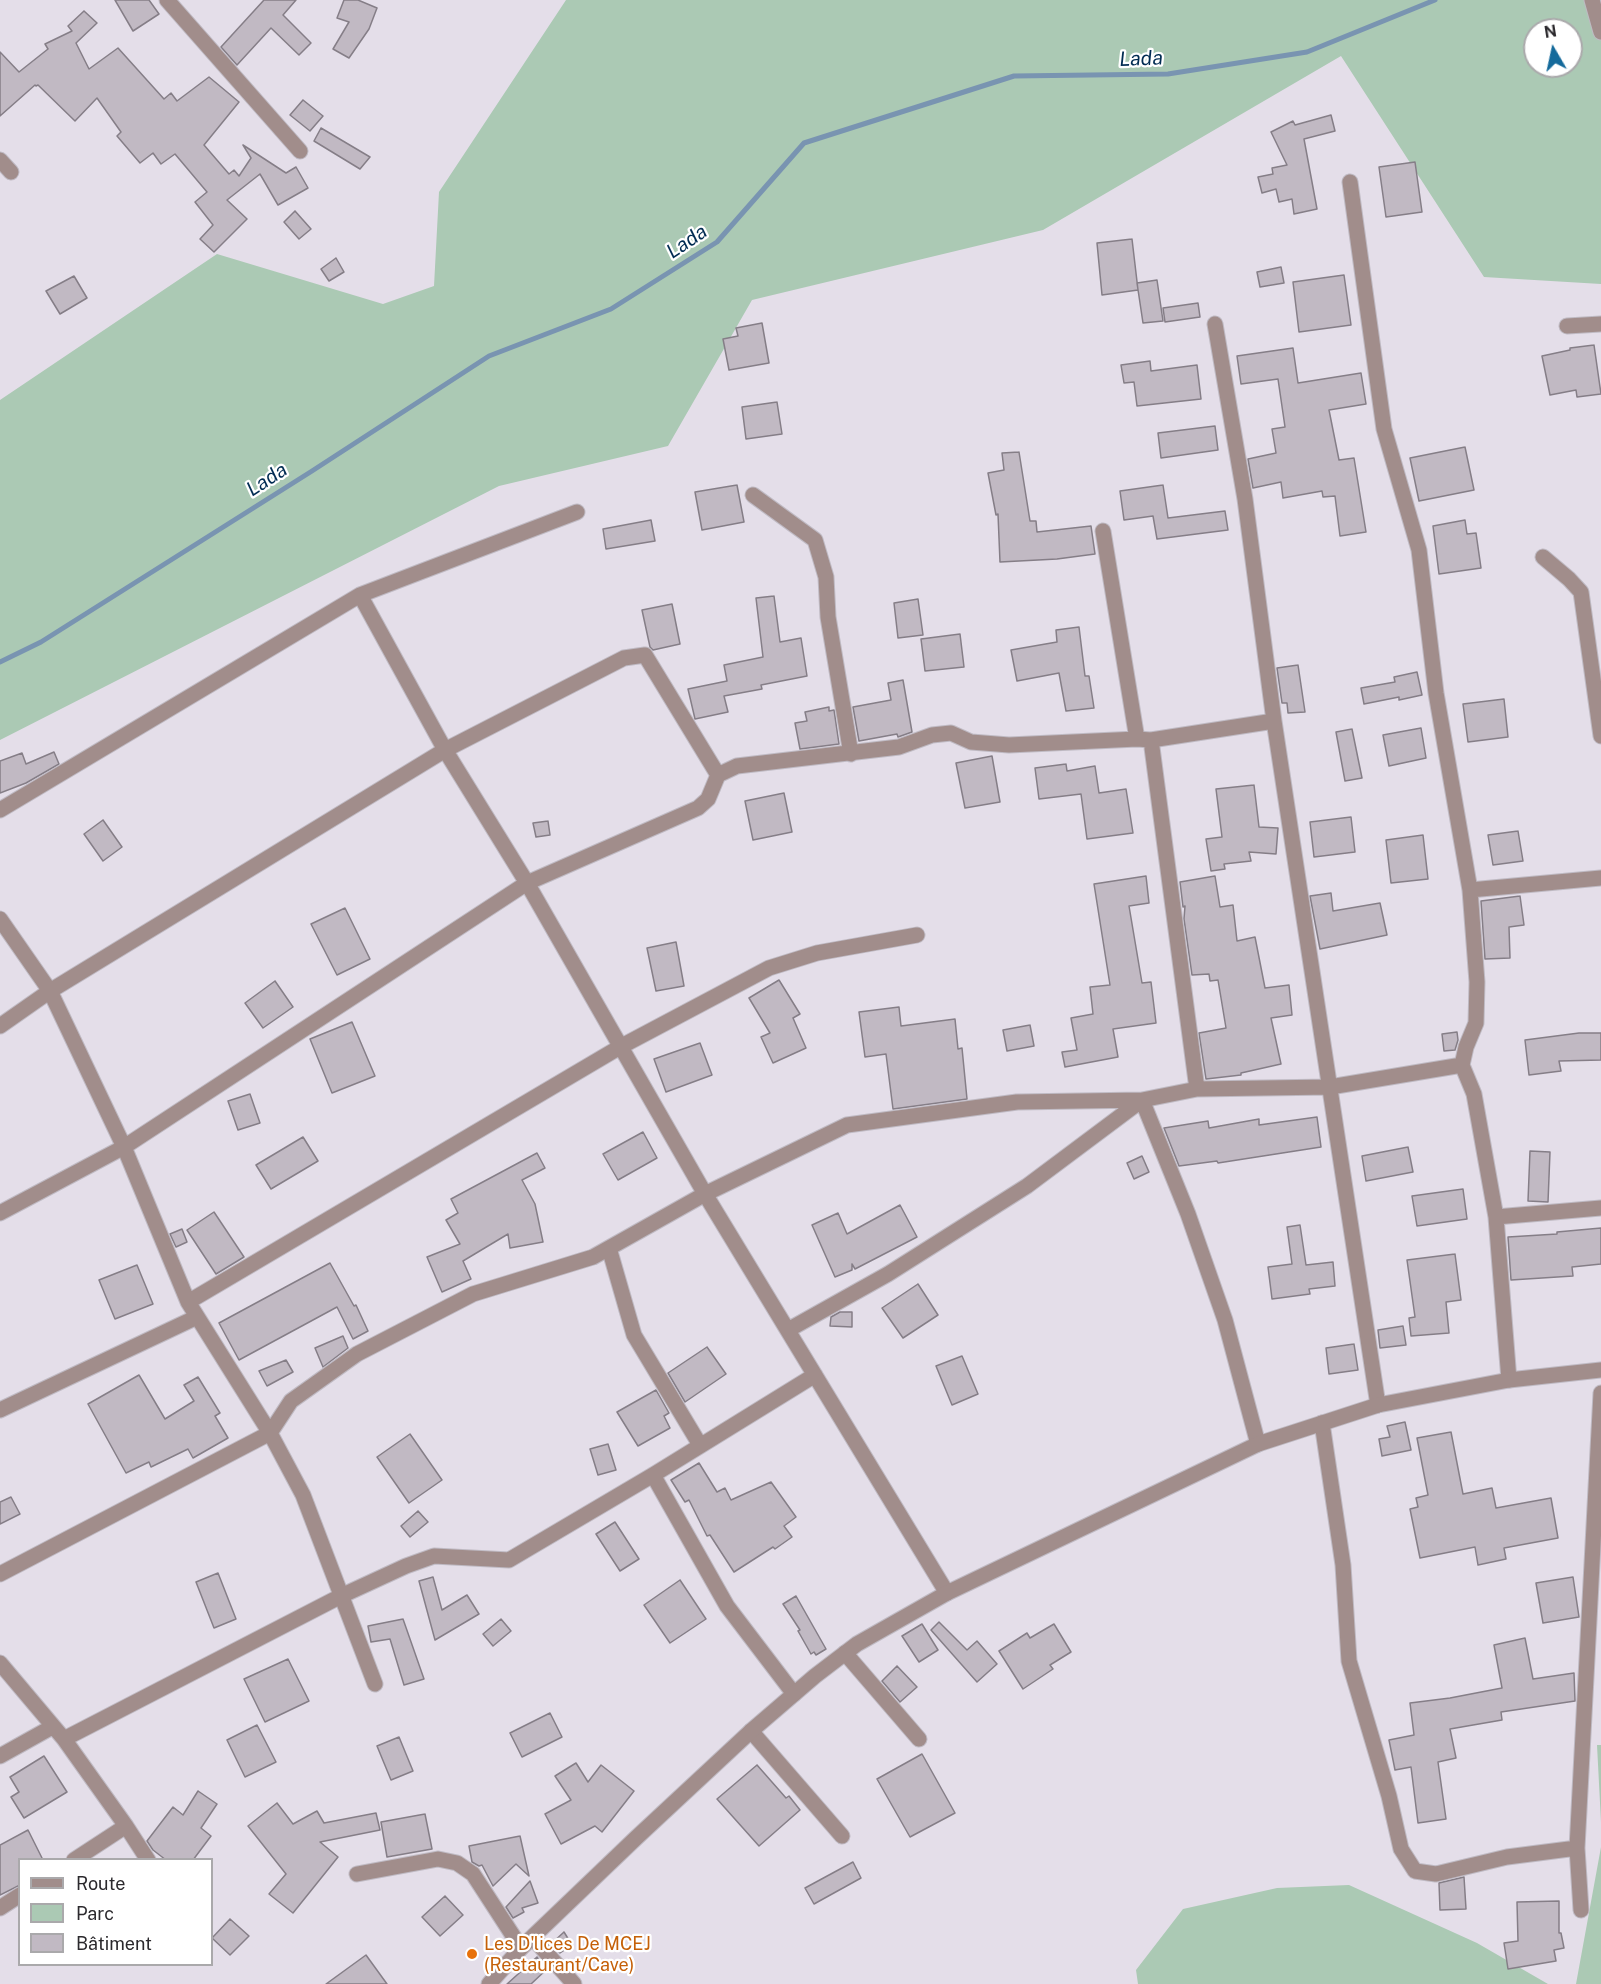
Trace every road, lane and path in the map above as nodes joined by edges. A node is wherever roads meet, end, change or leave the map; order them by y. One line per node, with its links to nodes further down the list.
1 (166, 0): 4 (street)
2 (1592, 0): 3 (street)
3 (1601, 32)
4 (300, 151)
5 (0, 160): 6 (street)
6 (11, 172)
7 (1350, 182): 25 (street)
8 (1215, 324): 16 (street)
9 (1601, 324): 10 (street)
10 (1567, 326)
11 (753, 495): 20 (street)
12 (577, 512): 15 (street)
13 (1103, 531): 18 (street)
14 (1543, 557): 17 (street)
15 (360, 595): 19 (street); 22 (street)
16 (1274, 721): 18 (street); 32 (street)
17 (1601, 736)
18 (1144, 739): 20 (street); 33 (street)
19 (445, 750): 21 (street); 24 (street); 28 (street)
20 (851, 754): 21 (street)
21 (718, 775): 24 (street)
22 (0, 810)
23 (1601, 878): 25 (street)
24 (527, 884): 30 (street); 35 (street)
25 (1470, 890): 31 (street)
26 (0, 919): 28 (street)
27 (917, 935): 30 (street)
28 (50, 991): 29 (street); 35 (street)
29 (0, 1026)
30 (620, 1047): 36 (street); 41 (street)
31 (1462, 1065): 32 (street); 39 (street)
32 (1330, 1087): 33 (street); 48 (street)
33 (1197, 1089): 34 (street)
34 (1142, 1100): 36 (street); 43 (street); 52 (street)
35 (124, 1147): 38 (street); 41 (street)
36 (705, 1194): 40 (street); 43 (street)
37 (1601, 1208): 39 (street)
38 (0, 1213)
39 (1496, 1217): 46 (street)
40 (609, 1248): 51 (street); 53 (street)
41 (188, 1302): 42 (street)
42 (197, 1317): 49 (street); 51 (street)
43 (788, 1330): 45 (street)
44 (1601, 1370): 46 (street)
45 (815, 1375): 53 (street); 56 (street)
46 (1509, 1380): 48 (street)
47 (1601, 1393): 69 (street)
48 (1378, 1405): 50 (street)
49 (0, 1410)
50 (1322, 1423): 52 (street); 69 (street)
51 (270, 1433): 55 (street); 57 (street)
52 (1258, 1444): 56 (street)
53 (700, 1445): 54 (street)
54 (653, 1475): 57 (street); 61 (street)
55 (0, 1574)
56 (947, 1593): 58 (street)
57 (341, 1596): 60 (street); 65 (street)
58 (845, 1653): 61 (street); 64 (street)
59 (0, 1663): 62 (street)
60 (375, 1684)
61 (794, 1694): 63 (street)
62 (52, 1727): 65 (street); 66 (street)
63 (751, 1731): 68 (street); 76 (street)
64 (919, 1739)
65 (64, 1740): 67 (street)
66 (0, 1756)
67 (126, 1826): 70 (street); 71 (street)
68 (843, 1836)
69 (1578, 1848): 75 (street)
70 (77, 1858)
71 (147, 1858)
72 (357, 1874): 76 (street)
73 (18, 1896): 74 (street)
74 (0, 1908)
75 (1581, 1910)
76 (527, 1944): 77 (street); 78 (street)
77 (489, 1984)
78 (574, 1984)

